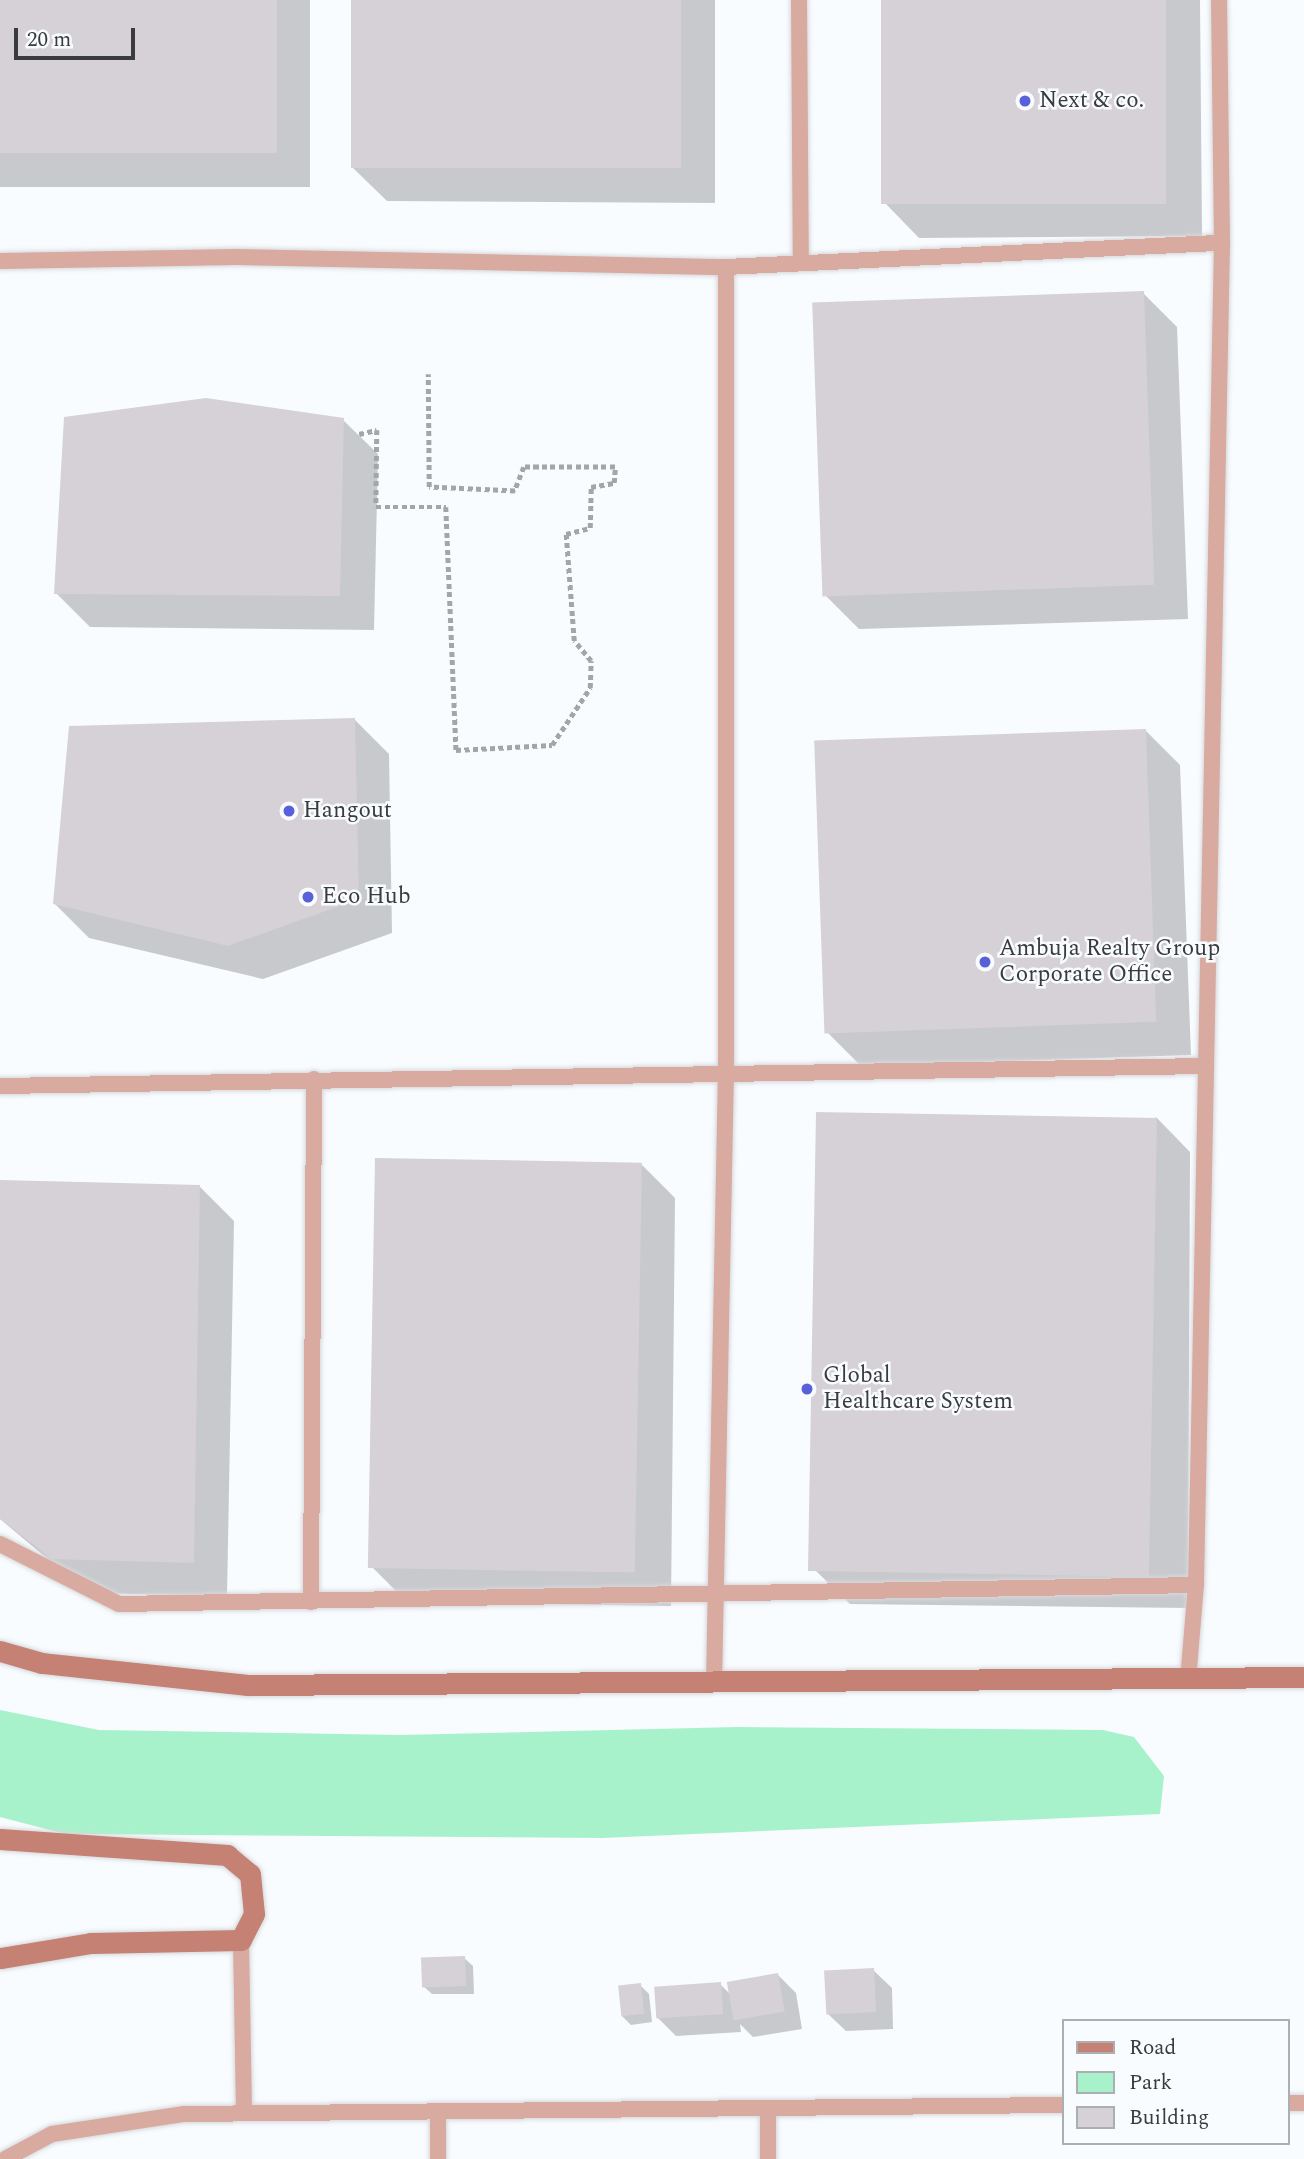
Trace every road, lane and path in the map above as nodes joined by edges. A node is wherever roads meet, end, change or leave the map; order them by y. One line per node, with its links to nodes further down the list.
1 (799, 0): 5 (lane)
2 (1219, 0): 3 (lane)
3 (1222, 243): 5 (lane); 9 (lane)
4 (0, 261): 6 (lane)
5 (801, 263): 6 (lane)
6 (726, 267): 10 (lane)
7 (428, 374): 8 (path)
8 (359, 434)
9 (1206, 1066): 10 (lane); 14 (lane)
10 (726, 1070): 11 (lane); 15 (lane)
11 (314, 1079): 12 (lane); 16 (lane)
12 (0, 1086)
13 (0, 1545): 16 (lane)
14 (1196, 1585): 15 (lane); 19 (lane)
15 (720, 1595): 16 (lane); 20 (lane)
16 (311, 1602)
17 (0, 1651): 20 (street)
18 (1304, 1677): 19 (street)
19 (1188, 1680): 20 (street)
20 (714, 1684)
21 (0, 1839): 22 (street)
22 (241, 1940): 23 (street); 27 (lane)
23 (0, 1958)
24 (1062, 2105): 25 (lane)
25 (768, 2108): 26 (lane); 30 (lane)
26 (439, 2111): 27 (lane); 29 (lane)
27 (244, 2113): 28 (lane)
28 (5, 2159)
29 (438, 2159)
30 (768, 2159)

